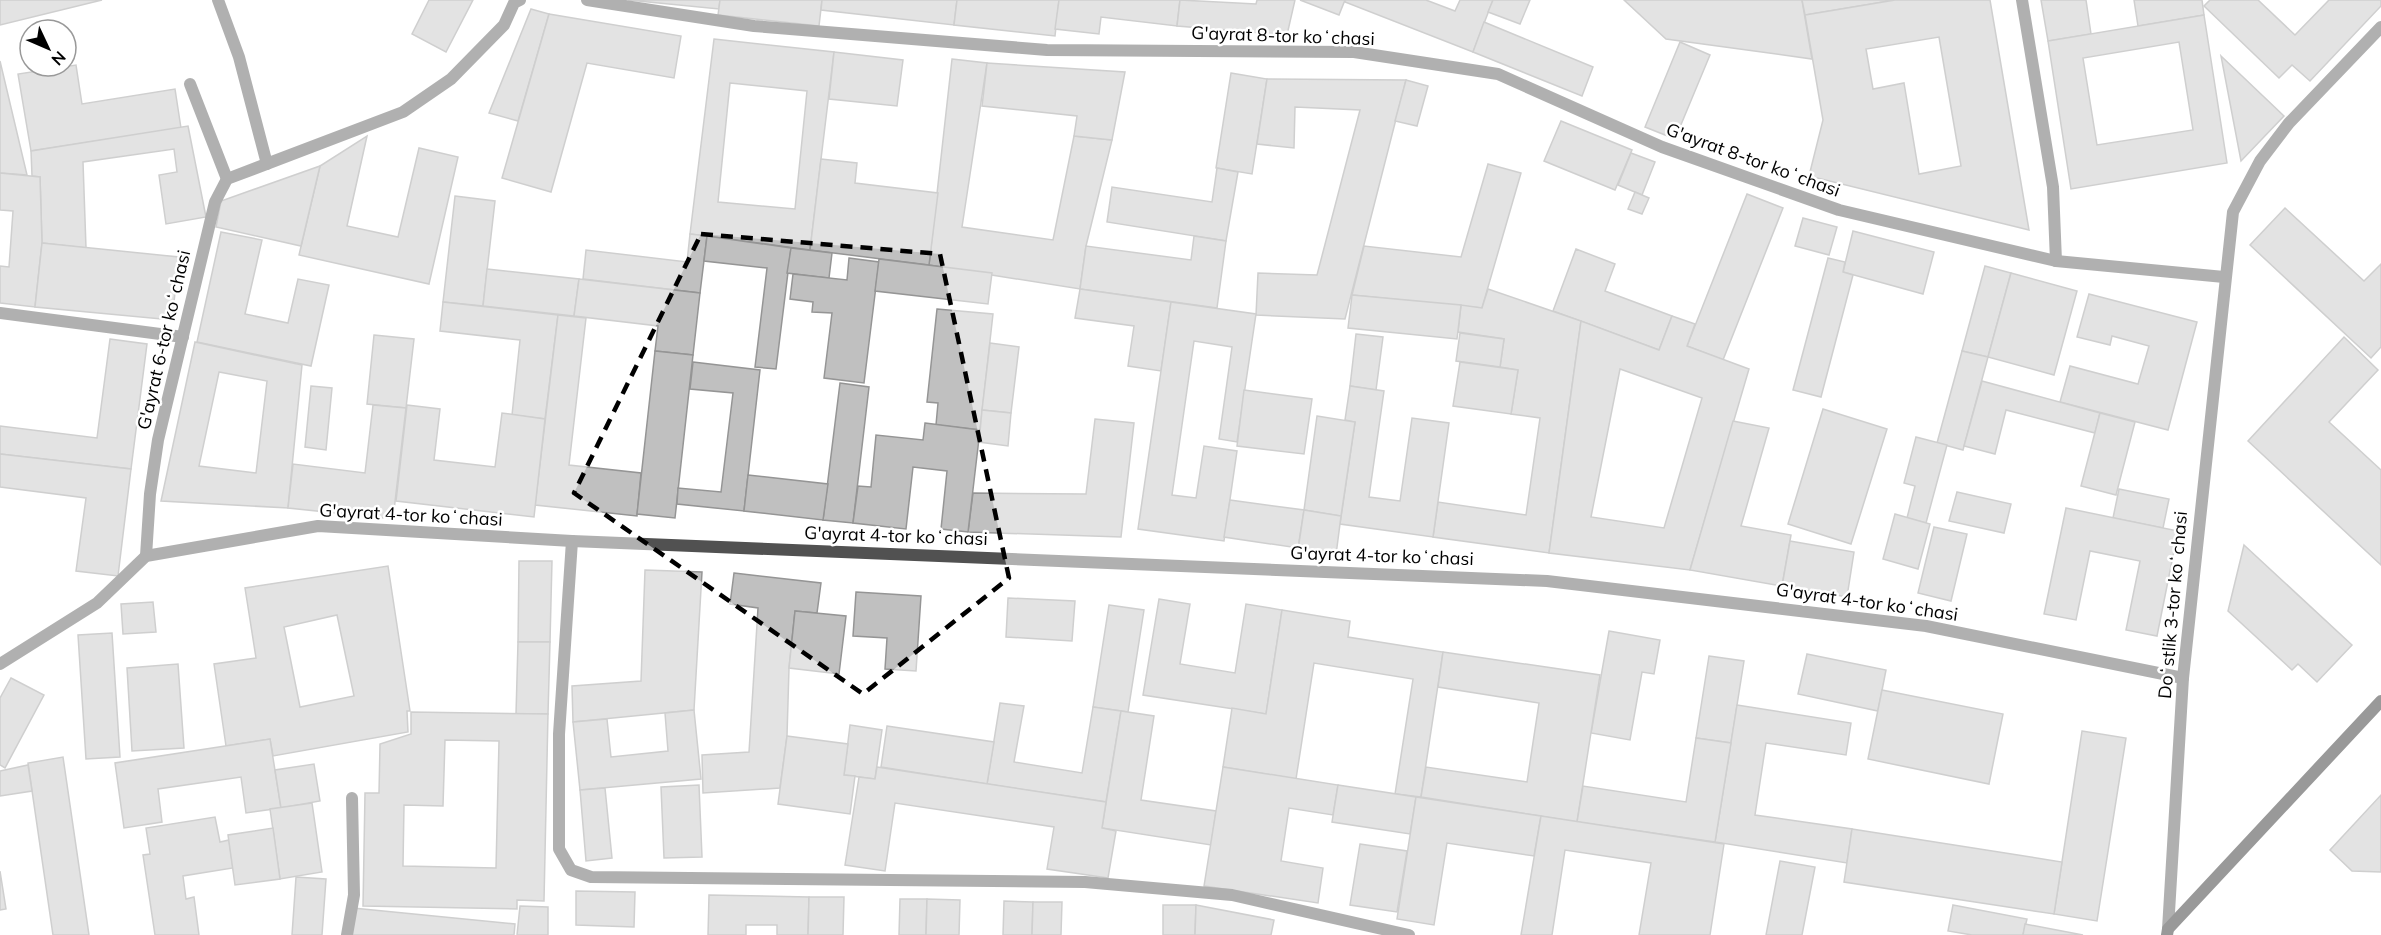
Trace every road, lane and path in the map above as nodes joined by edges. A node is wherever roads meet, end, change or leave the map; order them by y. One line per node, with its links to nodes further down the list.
1 (218, 0): 7 (street)
2 (520, 0): 7 (street)
3 (587, 0): 9 (street, G'ayrat 8-tor koʻchasi)
4 (2022, 0): 9 (street)
5 (2381, 27): 10 (street, Doʻstlik 3-tor koʻchasi)
6 (190, 84): 8 (street)
7 (267, 164): 8 (street)
8 (227, 179): 12 (street, G'ayrat 6-tor koʻchasi)
9 (2056, 261): 10 (street, G'ayrat 8-tor koʻchasi)
10 (2224, 277): 16 (street, Doʻstlik 3-tor koʻchasi)
11 (0, 313): 12 (street)
12 (183, 337): 14 (street, G'ayrat 6-tor koʻchasi)
13 (572, 541): 14 (street, G'ayrat 4-tor koʻchasi); 16 (street, G'ayrat 4-tor koʻchasi); 21 (street)
14 (146, 556): 15 (street)
15 (0, 664)
16 (2183, 678): 19 (street, Doʻstlik 3-tor koʻchasi)
17 (2381, 701): 19 (street, Doʻstlik 3-tor koʻchasi)
18 (352, 798): 20 (street)
19 (2168, 932)
20 (346, 935)
21 (1408, 935)

